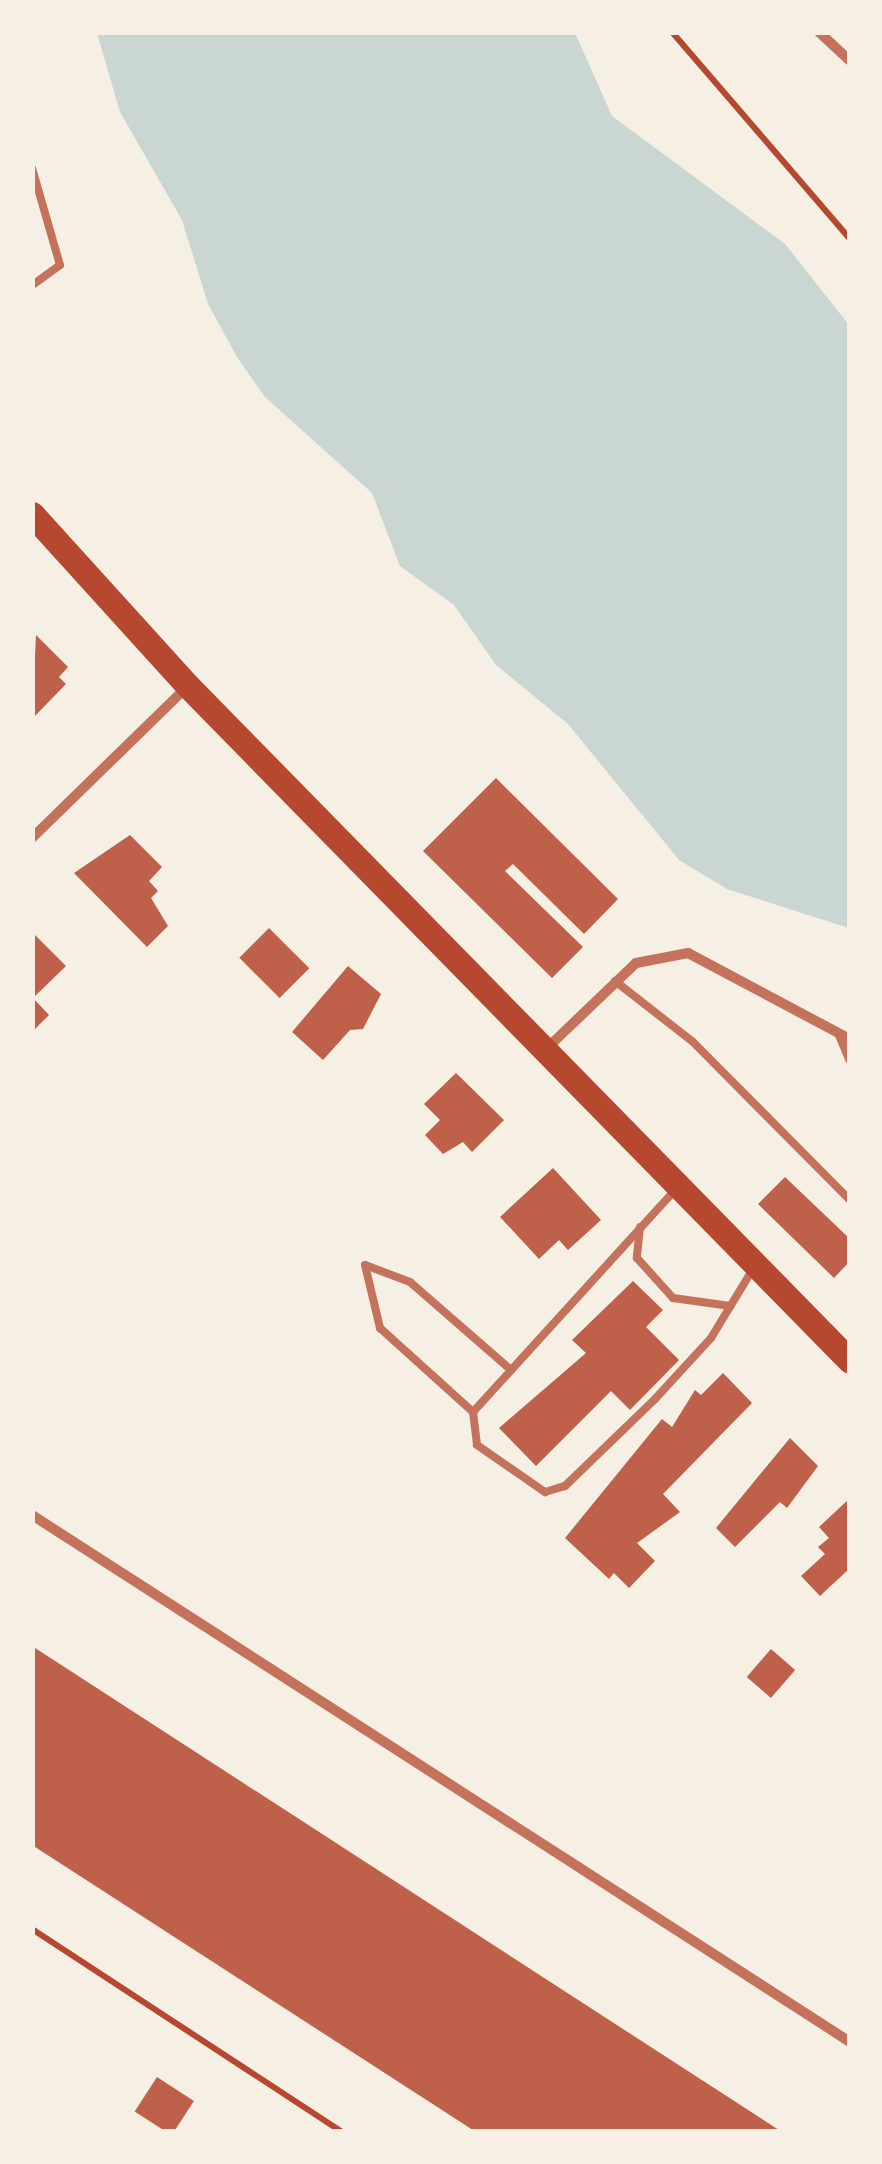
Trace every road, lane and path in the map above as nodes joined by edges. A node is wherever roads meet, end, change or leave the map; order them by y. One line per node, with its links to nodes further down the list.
1 (672, 32): 5 (path)
2 (819, 32): 3 (street)
3 (850, 61)
4 (32, 168): 6 (lane)
5 (850, 239)
6 (32, 285)
7 (32, 514): 8 (main road)
8 (188, 686): 9 (street); 13 (main road)
9 (38, 826): 10 (street)
10 (32, 838)
11 (616, 981): 12 (street); 13 (street); 16 (lane)
12 (844, 1036): 14 (lane)
13 (544, 1050): 15 (main road)
14 (850, 1061)
15 (679, 1187): 17 (lane); 18 (main road)
16 (850, 1200)
17 (640, 1227): 19 (lane); 21 (lane)
18 (755, 1265): 19 (lane); 20 (main road)
19 (730, 1306): 22 (lane)
20 (850, 1360)
21 (511, 1370): 22 (lane); 22 (lane)
22 (473, 1412)
23 (32, 1515): 25 (street)
24 (32, 1930): 26 (path)
25 (850, 2042)
26 (342, 2132)

